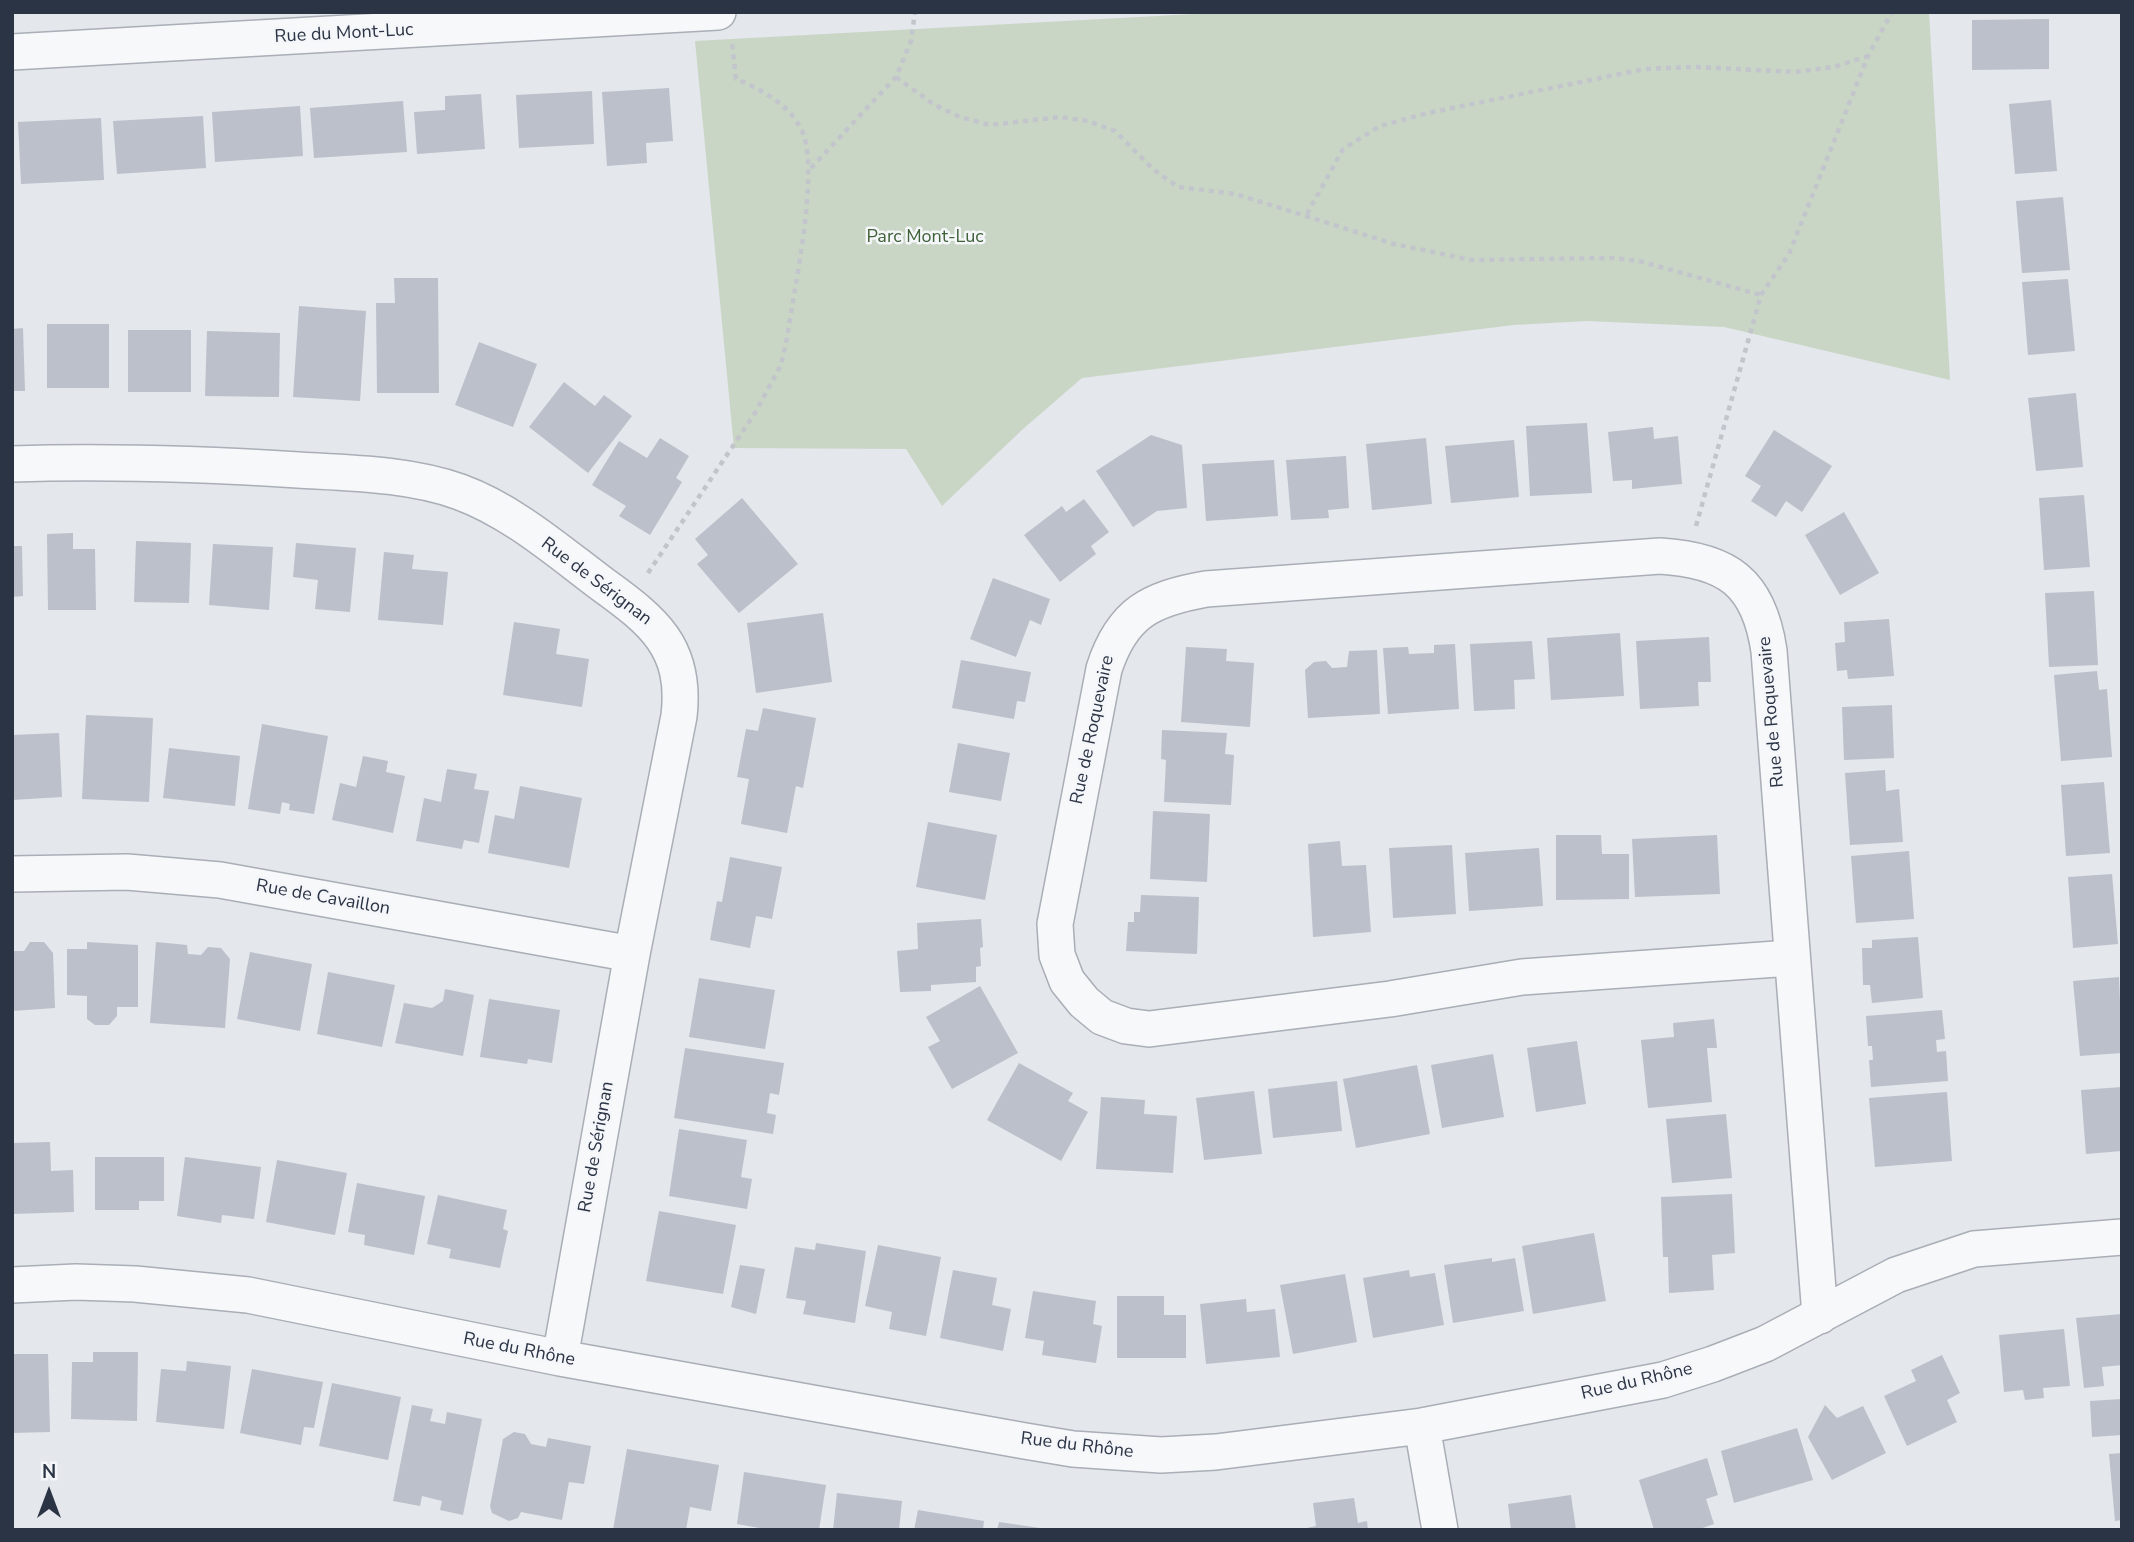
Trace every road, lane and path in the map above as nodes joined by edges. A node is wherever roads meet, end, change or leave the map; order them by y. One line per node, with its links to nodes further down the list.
1 (915, 12): 7 (path)
2 (1892, 12): 6 (path)
3 (493, 19): 4 (street, Rue du Mont-Luc); 5 (street, Rue du Mont-Luc)
4 (725, 26): 8 (path)
5 (12, 52)
6 (1868, 56): 9 (path); 10 (path)
7 (896, 78): 8 (path); 9 (path)
8 (810, 169): 13 (path)
9 (1307, 214): 10 (path)
10 (1761, 295): 12 (path)
11 (12, 464): 13 (street, Rue de Sérignan)
12 (1687, 558): 16 (street, Rue de Roquevaire); 16 (street, Rue de Roquevaire)
13 (628, 603): 15 (street, Rue de Sérignan)
14 (12, 874): 15 (street, Rue de Cavaillon)
15 (632, 954): 20 (street, Rue de Sérignan)
16 (1791, 958): 19 (street, Rue de Roquevaire)
17 (2122, 1237): 19 (street, Rue du Rhône)
18 (12, 1285): 20 (street, Rue du Rhône)
19 (1820, 1316): 21 (street, Rue du Rhône)
20 (560, 1358): 21 (street, Rue du Rhône)
21 (1422, 1426): 22 (street)
22 (1440, 1530)

